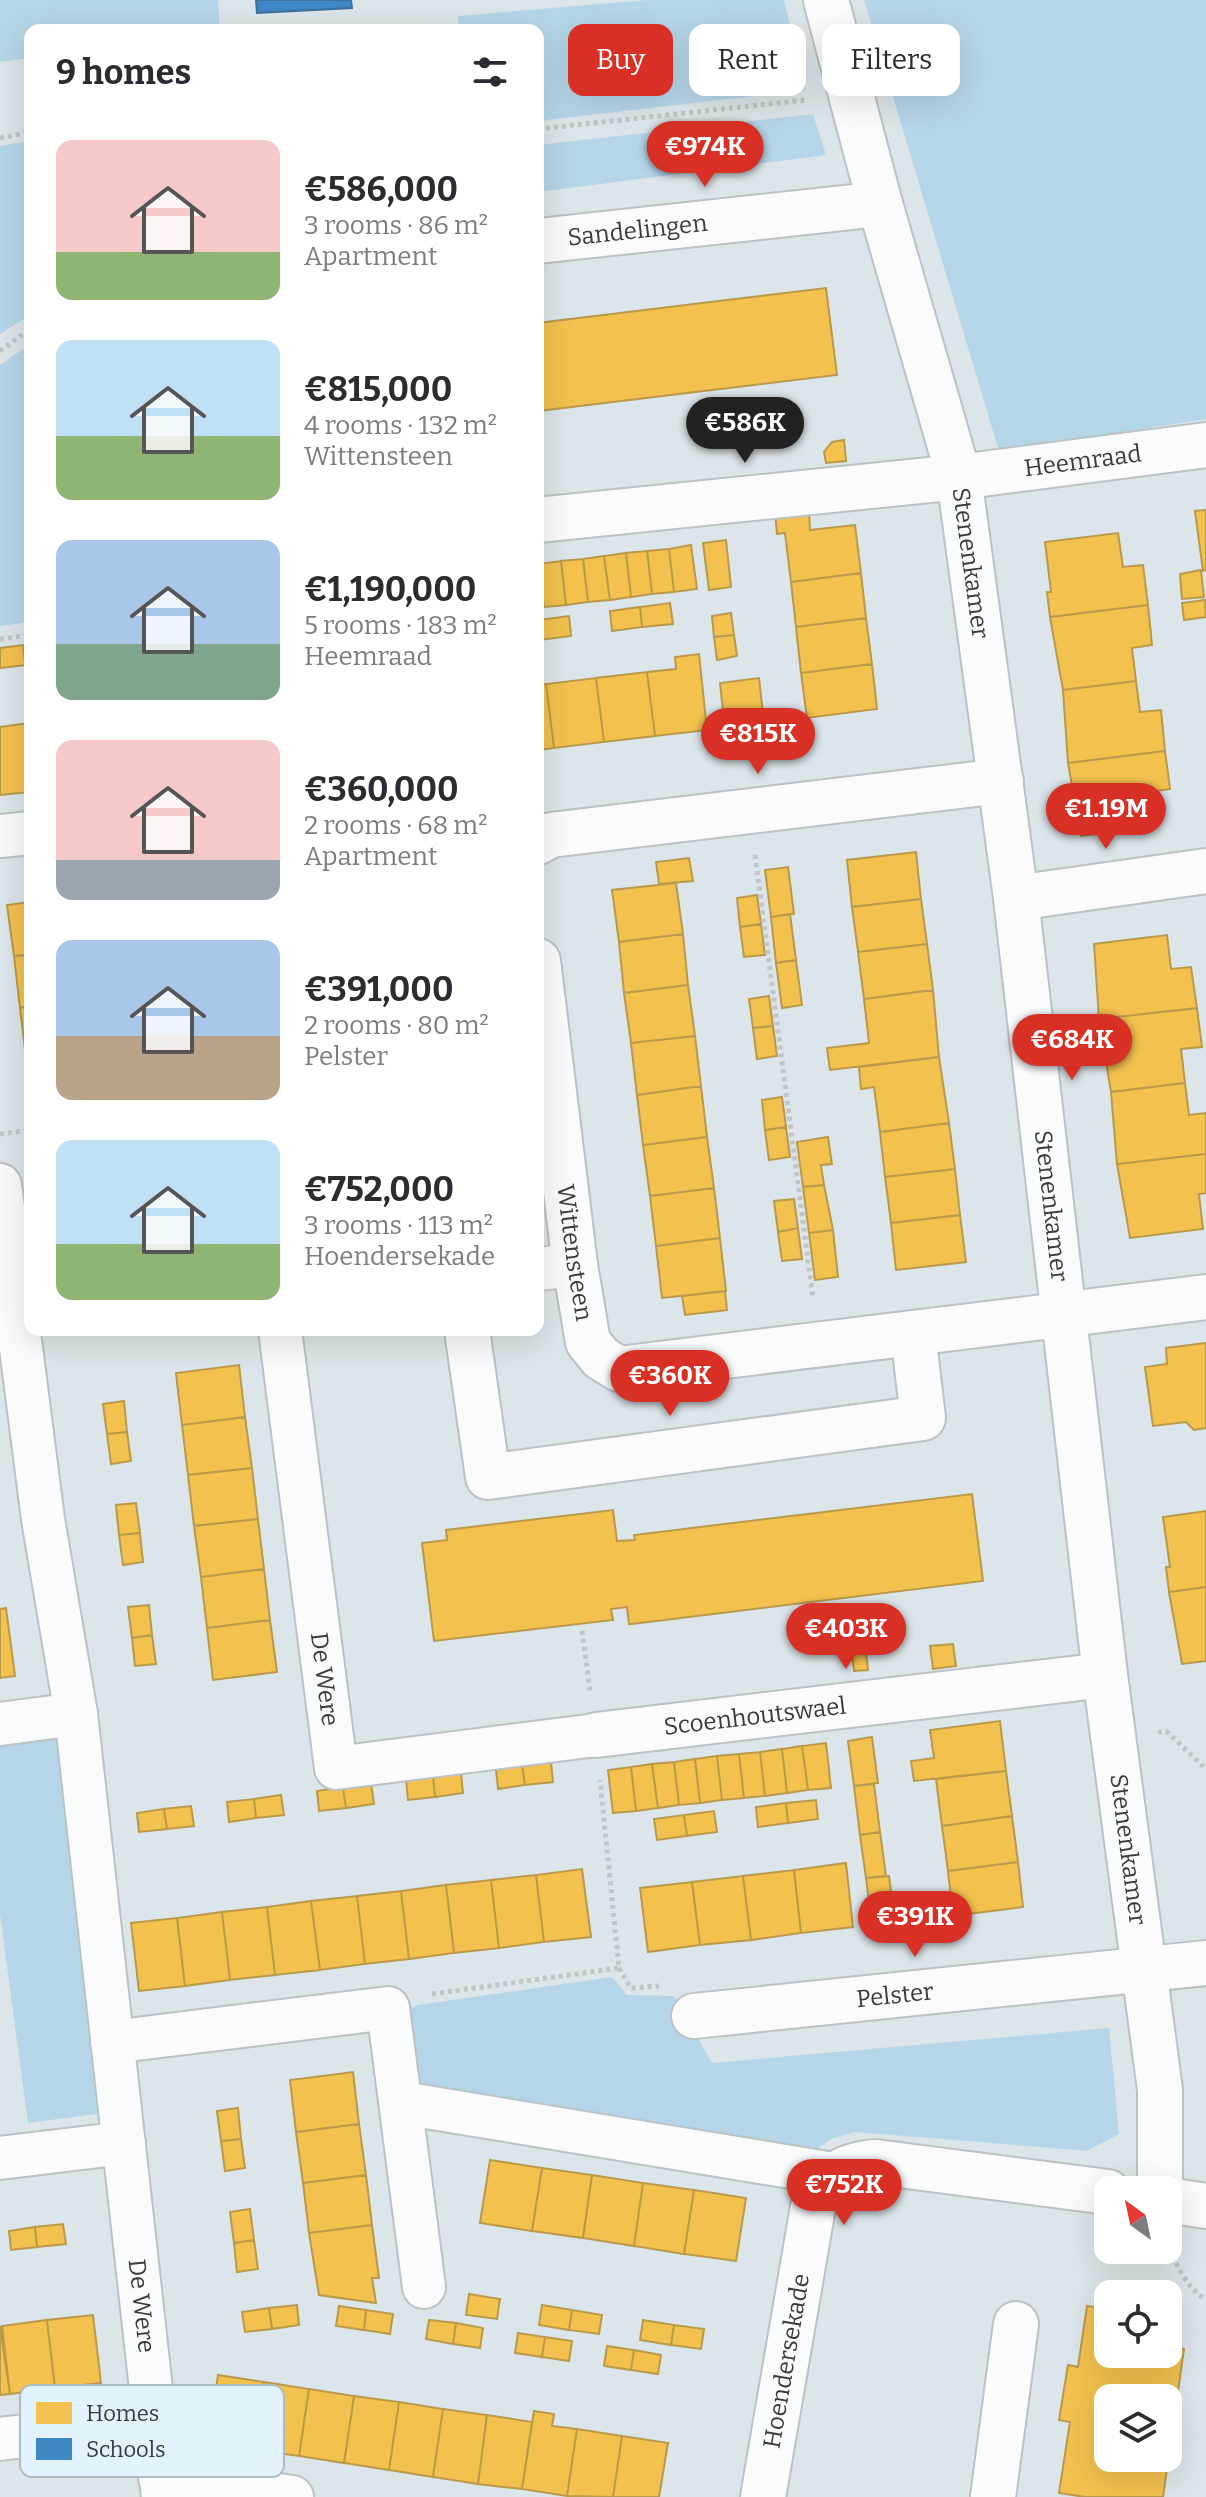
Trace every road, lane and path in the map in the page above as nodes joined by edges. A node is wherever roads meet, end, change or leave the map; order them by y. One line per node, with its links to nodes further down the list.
1 (826, 0): 2 (street, Stenenkamer)
2 (832, 24)
3 (841, 96): 5 (path)
4 (850, 96): 8 (street, Stenenkamer)
5 (544, 128)
6 (24, 133): 7 (path)
7 (0, 138)
8 (880, 204): 9 (street, Sandelingen); 13 (street, Stenenkamer)
9 (544, 240)
10 (24, 333): 11 (path)
11 (0, 351)
12 (1206, 445): 13 (street, Heemraad)
13 (959, 477): 14 (street, Heemraad); 17 (street, Stenenkamer)
14 (544, 519)
15 (24, 636): 16 (path)
16 (0, 639)
17 (1001, 781): 18 (street); 23 (street, Stenenkamer)
18 (749, 811): 21 (street); 36 (path)
19 (24, 834): 20 (street)
20 (0, 836)
21 (544, 839)
22 (1206, 871): 23 (street)
23 (1016, 898): 30 (street, Stenenkamer)
24 (544, 1063): 28 (street, Wittensteen)
25 (24, 1131): 26 (path)
26 (0, 1134)
27 (2, 1209): 31 (street, De Were)
28 (556, 1267): 36 (street, Wittensteen)
29 (1206, 1297): 30 (street)
30 (1066, 1315): 32 (street, Wittensteen); 38 (street, Stenenkamer)
31 (24, 1323)
32 (913, 1333): 35 (street); 36 (street, Wittensteen)
33 (26, 1336): 39 (street, De Were)
34 (281, 1336): 41 (street, De Were)
35 (468, 1336)
36 (819, 1345)
37 (582, 1631): 41 (path)
38 (1105, 1675): 41 (street, Scoenhoutswael); 43 (street, Stenenkamer)
39 (76, 1714): 40 (street); 46 (street, De Were)
40 (0, 1724)
41 (596, 1735): 44 (path)
42 (1206, 1963): 43 (street)
43 (1143, 1970): 45 (street, Pelster); 51 (street, Stenenkamer)
44 (388, 2008): 46 (street); 47 (street)
45 (694, 2016)
46 (112, 2042): 48 (street, De Were)
47 (402, 2103): 50 (street); 56 (street)
48 (124, 2143): 49 (street); 59 (street, De Were)
49 (0, 2158)
50 (833, 2174): 52 (street); 64 (street, Hoendersekade)
51 (1160, 2176)
52 (1094, 2190)
53 (1182, 2202): 54 (street)
54 (1206, 2206)
55 (1177, 2264): 57 (path)
56 (424, 2287)
57 (1206, 2299)
58 (1016, 2324): 65 (street)
59 (150, 2385)
60 (20, 2437): 61 (street)
61 (0, 2439)
62 (161, 2487): 63 (street, De Were)
63 (292, 2497)
64 (763, 2497)
65 (993, 2497)

